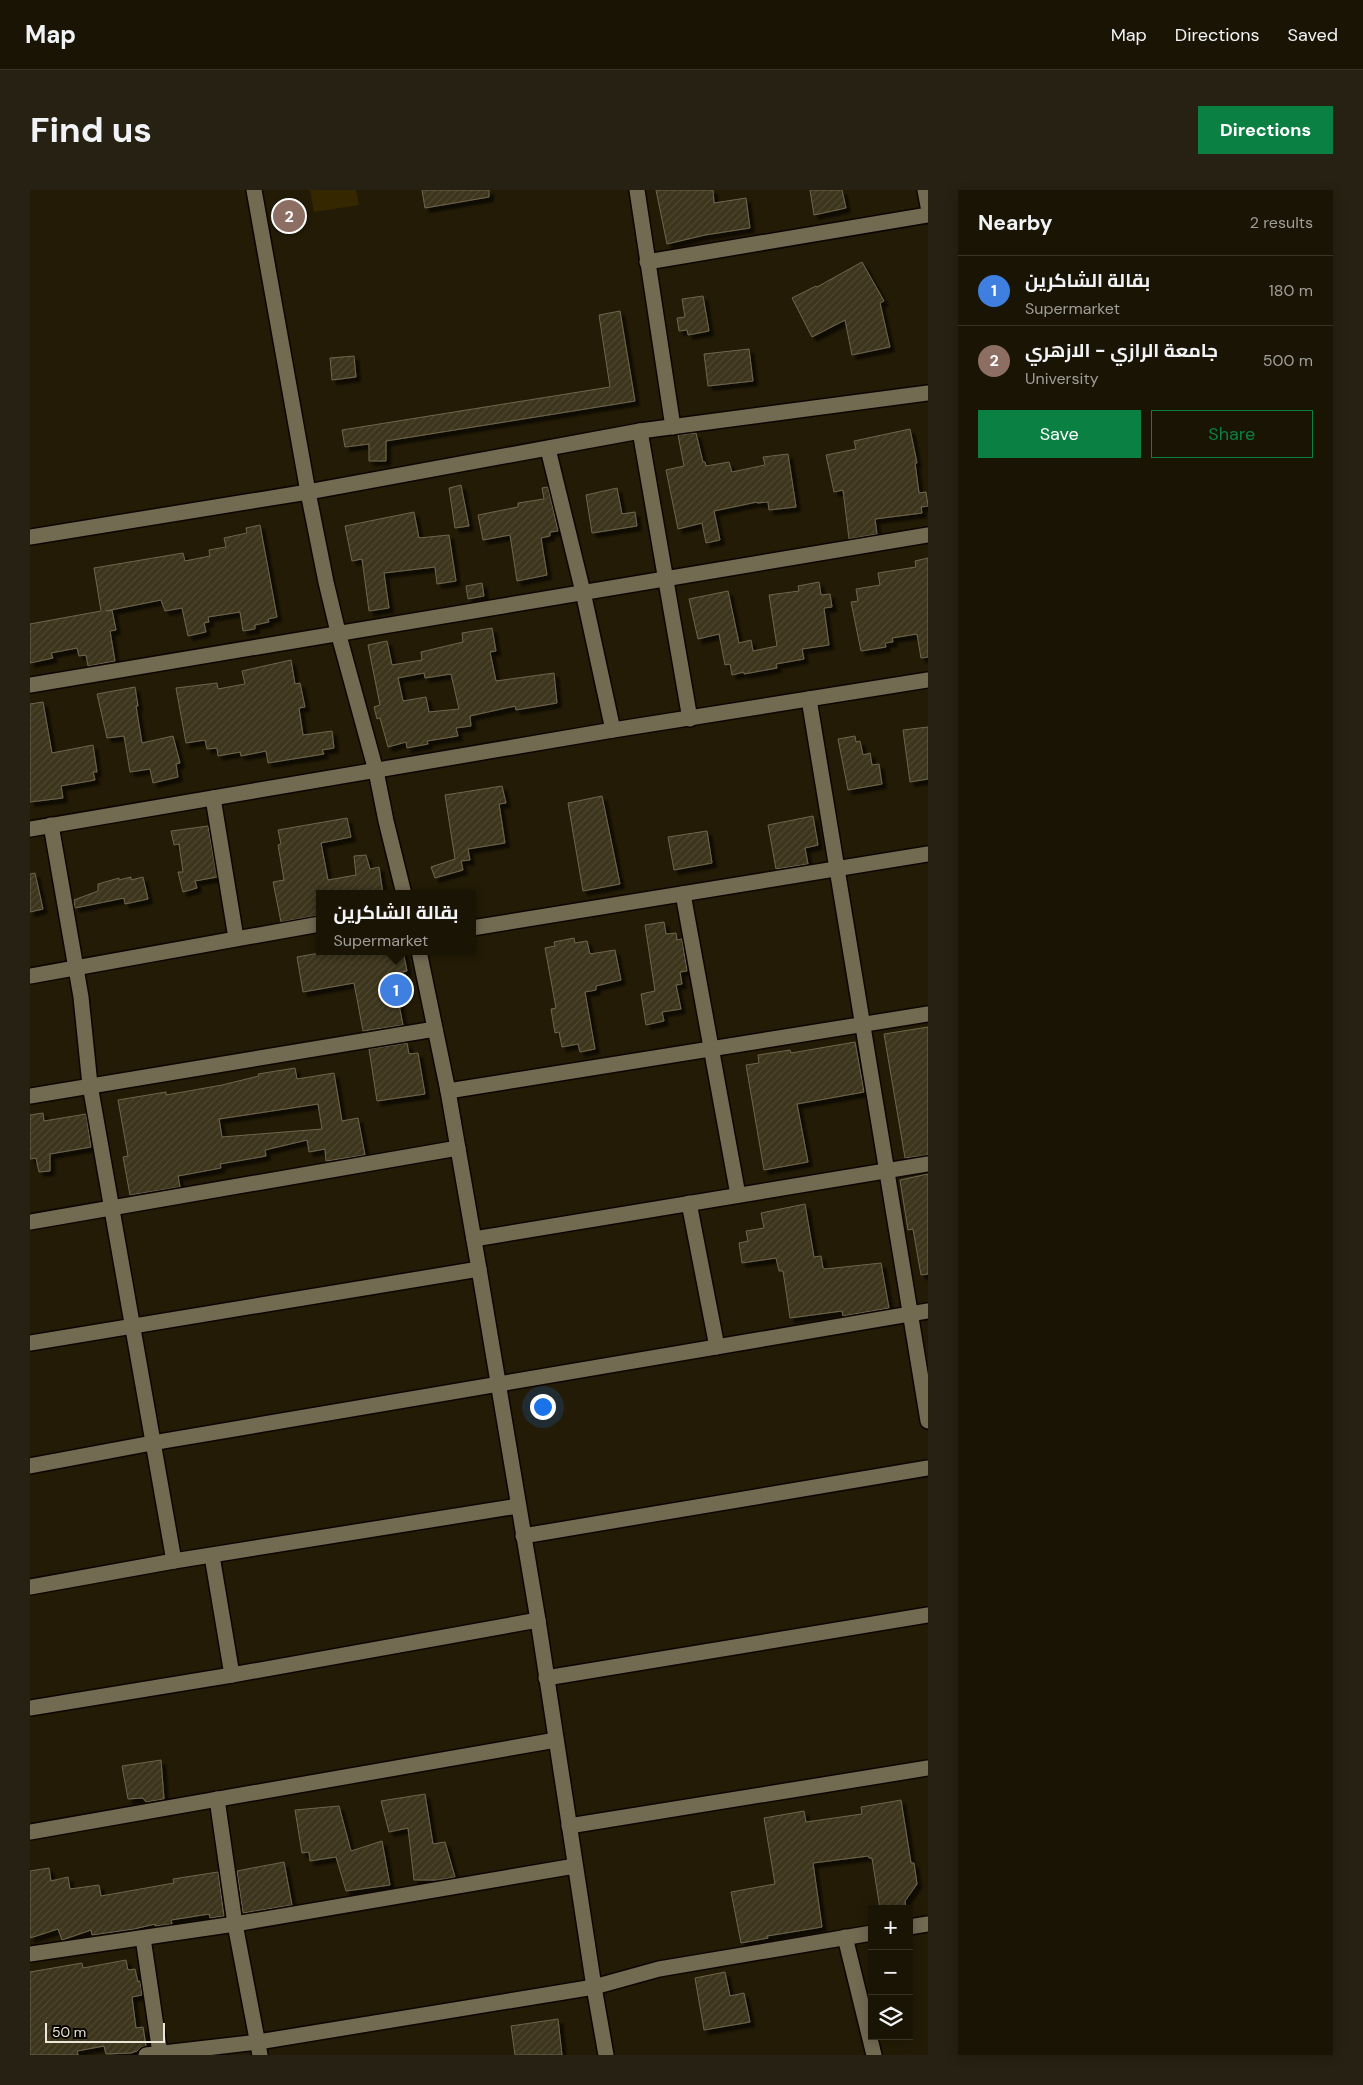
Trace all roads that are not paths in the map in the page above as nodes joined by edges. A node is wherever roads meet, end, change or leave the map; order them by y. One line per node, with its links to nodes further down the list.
1 (254, 190): 11 (street)
2 (637, 190): 6 (street)
3 (925, 190): 4 (street)
4 (928, 206)
5 (928, 215): 6 (street)
6 (647, 262): 8 (street)
7 (928, 393): 8 (street)
8 (673, 427): 9 (street)
9 (640, 431): 10 (street); 14 (street)
10 (548, 449): 11 (street); 15 (street)
11 (308, 492): 13 (street); 16 (street)
12 (928, 535): 14 (street)
13 (30, 537)
14 (664, 579): 15 (street); 20 (street)
15 (583, 592): 16 (street); 21 (street)
16 (338, 632): 18 (street); 22 (street)
17 (928, 680): 19 (street)
18 (30, 685)
19 (810, 699): 20 (street); 27 (street)
20 (690, 719): 21 (street)
21 (613, 730): 22 (street)
22 (376, 771): 23 (street); 28 (street)
23 (213, 798): 24 (street); 32 (street)
24 (51, 825): 25 (street); 34 (street)
25 (30, 829)
26 (928, 854): 27 (street)
27 (837, 869): 29 (street); 37 (street)
28 (403, 890)
29 (683, 894): 31 (street); 39 (street)
30 (316, 925): 32 (street)
31 (476, 927)
32 (236, 938): 34 (street)
33 (420, 955): 38 (street)
34 (77, 968): 35 (street); 40 (street)
35 (30, 976)
36 (928, 1014): 37 (street)
37 (863, 1025): 39 (street); 45 (street)
38 (435, 1029): 40 (street); 41 (street)
39 (711, 1049): 41 (street); 46 (street)
40 (90, 1085): 42 (street); 48 (street)
41 (448, 1091): 43 (street)
42 (30, 1096)
43 (458, 1148): 48 (street); 50 (street)
44 (928, 1164): 45 (street)
45 (887, 1171): 46 (street); 53 (street)
46 (738, 1195): 47 (street)
47 (689, 1203): 50 (street); 56 (street)
48 (112, 1207): 49 (street); 54 (street)
49 (30, 1222)
50 (474, 1238): 51 (street)
51 (479, 1269): 54 (street); 57 (street)
52 (928, 1312): 53 (street)
53 (910, 1314): 56 (street); 58 (street)
54 (132, 1327): 55 (street); 59 (street)
55 (30, 1344)
56 (717, 1347): 57 (street)
57 (498, 1385): 59 (street); 62 (street)
58 (928, 1421)
59 (152, 1443): 60 (street); 65 (street)
60 (30, 1466)
61 (928, 1468): 63 (street)
62 (518, 1506): 63 (street); 64 (street)
63 (523, 1536): 68 (street)
64 (212, 1556): 65 (street); 69 (street)
65 (174, 1561): 66 (street)
66 (30, 1587)
67 (928, 1614): 70 (street)
68 (538, 1620): 69 (street); 70 (street)
69 (232, 1675): 71 (street)
70 (546, 1678): 72 (street)
71 (30, 1708)
72 (556, 1740): 74 (street); 75 (street)
73 (928, 1768): 75 (street)
74 (217, 1799): 76 (street); 78 (street)
75 (569, 1826): 77 (street)
76 (30, 1832)
77 (575, 1866): 78 (street); 85 (street)
78 (235, 1924): 83 (street); 86 (street)
79 (928, 1924): 80 (street)
80 (913, 1926)
81 (868, 1934): 82 (street)
82 (845, 1937): 85 (street); 89 (street)
83 (142, 1938): 84 (street); 87 (street)
84 (30, 1954)
85 (594, 1987): 86 (street); 88 (street)
86 (259, 2048): 87 (street)
87 (153, 2054)
88 (606, 2055)
89 (874, 2055)

